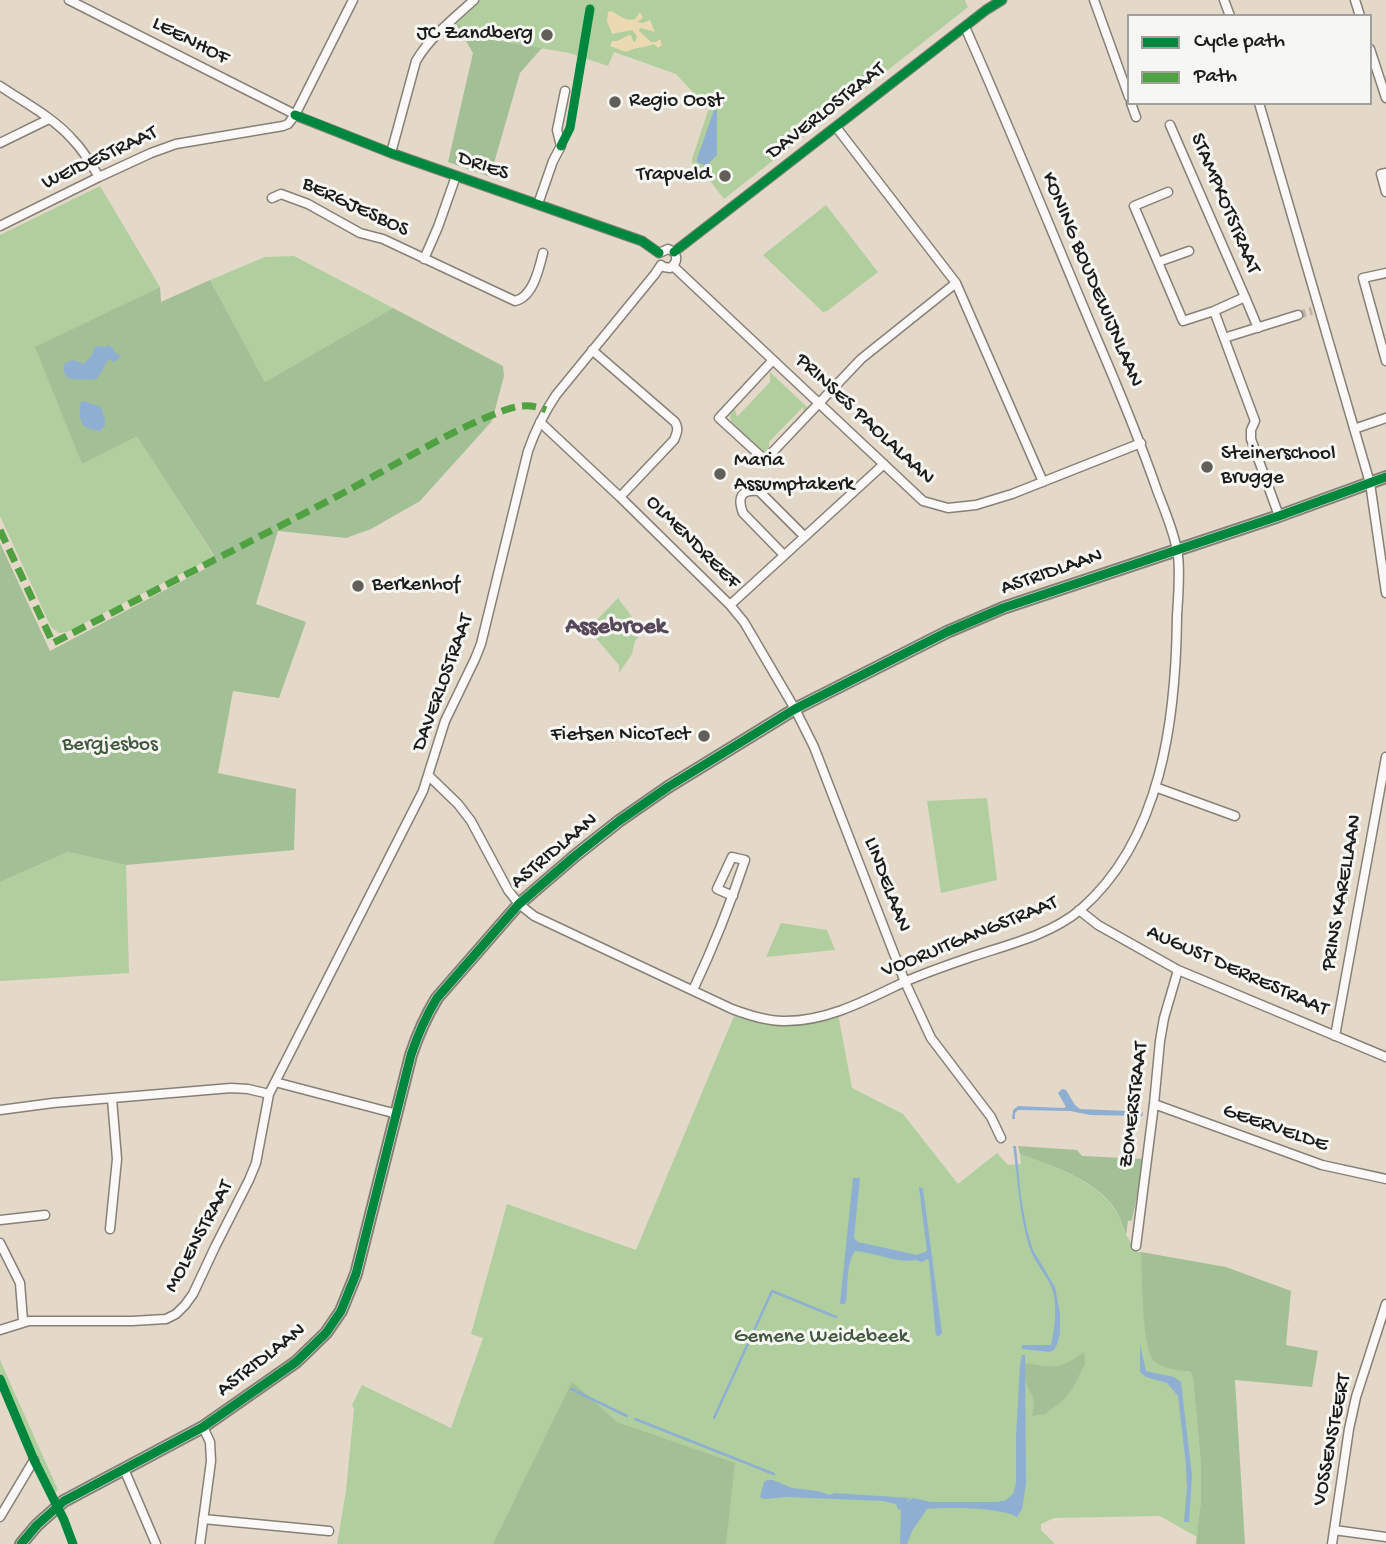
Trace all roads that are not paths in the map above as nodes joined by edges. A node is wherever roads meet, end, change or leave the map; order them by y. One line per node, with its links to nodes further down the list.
1 (69, 0): 14 (street, LEENHOF)
2 (353, 0): 14 (street)
3 (474, 0): 20 (street)
4 (1002, 0): 6 (street, DAVERLOSTRAAT)
5 (1094, 0): 10 (street)
6 (965, 27): 18 (street, DAVERLOSTRAAT); 52 (street, KONING BOUDEWIJNLAAN)
7 (1373, 66): 11 (street)
8 (0, 86): 16 (street)
9 (565, 91): 27 (street)
10 (1127, 91)
11 (1386, 98)
12 (1132, 105): 15 (street)
13 (1260, 105): 51 (street)
14 (295, 115): 20 (street, DRIES); 23 (street, WEIDESTRAAT)
15 (1136, 117)
16 (49, 119): 19 (street); 23 (street)
17 (1170, 125): 39 (street, STAMPKOTSTRAAT)
18 (836, 127): 30 (street, DAVERLOSTRAAT); 38 (street)
19 (0, 143)
20 (391, 153): 22 (street, DRIES)
21 (1386, 173): 25 (street)
22 (456, 176): 27 (street, DRIES); 33 (street, BERGJESBOS)
23 (99, 177): 28 (street, WEIDESTRAAT)
24 (1168, 192): 34 (street)
25 (1386, 192)
26 (272, 198): 33 (street, BERGJESBOS)
27 (538, 204): 32 (street, DRIES)
28 (0, 226)
29 (1189, 251): 34 (street)
30 (674, 252): 32 (street); 36 (street)
31 (543, 253): 33 (street, BERGJESBOS)
32 (660, 253): 35 (street)
33 (424, 259)
34 (1158, 262): 40 (street)
35 (661, 265): 36 (street); 45 (street, DAVERLOSTRAAT)
36 (673, 266): 46 (street, PRINSES PAOLALAAN)
37 (1386, 273): 43 (street)
38 (956, 283): 48 (street); 55 (street)
39 (1245, 297): 40 (street); 42 (street, STAMPKOTSTRAAT)
40 (1214, 311): 44 (street)
41 (1298, 315): 42 (street)
42 (1258, 328): 44 (street)
43 (1382, 332): 47 (street)
44 (1224, 338): 58 (street)
45 (592, 350): 50 (street, DAVERLOSTRAAT); 57 (street)
46 (773, 360): 48 (street, PRINSES PAOLALAAN); 48 (street)
47 (1386, 361)
48 (819, 403): 53 (street, PRINSES PAOLALAAN)
49 (1386, 418): 51 (street)
50 (540, 422): 57 (street, OLMENDREEF); 66 (street, DAVERLOSTRAAT)
51 (1354, 429): 56 (street)
52 (1141, 443): 55 (street, PRINSES PAOLALAAN); 60 (street, KONING BOUDEWIJNLAAN)
53 (884, 464): 55 (street, PRINSES PAOLALAAN); 59 (street)
54 (1386, 477): 56 (main road, ASTRIDLAAN)
55 (1043, 482)
56 (1370, 483): 58 (main road, ASTRIDLAAN); 62 (street)
57 (620, 497): 63 (street, OLMENDREEF)
58 (1279, 516): 60 (main road, ASTRIDLAAN)
59 (804, 536): 61 (street); 61 (street)
60 (1177, 550): 64 (main road, ASTRIDLAAN); 67 (street, VOORUITGANGSTRAAT)
61 (784, 555): 63 (street)
62 (1386, 593)
63 (730, 605): 64 (street, OLMENDREEF)
64 (795, 709): 70 (main road, ASTRIDLAAN); 73 (street, LINDELAAN)
65 (1386, 757): 75 (street, PRINS KARELLAAN)
66 (429, 775): 70 (street); 77 (street, DAVERLOSTRAAT)
67 (1155, 787): 68 (street); 71 (street, VOORUITGANGSTRAAT)
68 (1235, 816)
69 (733, 897): 69 (street); 74 (street)
70 (519, 904): 74 (street, VOORUITGANGSTRAAT); 82 (main road, ASTRIDLAAN)
71 (1079, 910): 72 (street, AUGUST DERRESTRAAT); 73 (street, VOORUITGANGSTRAAT)
72 (1178, 970): 75 (street, AUGUST DERRESTRAAT); 80 (street, ZOMERSTRAAT)
73 (905, 982): 74 (street, VOORUITGANGSTRAAT); 83 (street, LINDELAAN)
74 (693, 990)
75 (1335, 1036): 76 (street, AUGUST DERRESTRAAT)
76 (1386, 1057)
77 (275, 1082): 78 (street, MOLENSTRAAT); 82 (street)
78 (270, 1094): 79 (street); 91 (street, MOLENSTRAAT)
79 (112, 1099): 81 (street); 87 (street)
80 (1154, 1104): 84 (street, GEERVELDE); 89 (street, ZOMERSTRAAT)
81 (0, 1110)
82 (397, 1114): 93 (main road, ASTRIDLAAN)
83 (1001, 1138)
84 (1386, 1179)
85 (46, 1215): 86 (street)
86 (0, 1220)
87 (110, 1229)
88 (0, 1243): 91 (street)
89 (1136, 1246)
90 (1386, 1304): 98 (street, VOSSENSTEERT)
91 (23, 1321): 92 (street, MOLENSTRAAT)
92 (0, 1330)
93 (203, 1427): 95 (main road, ASTRIDLAAN); 97 (street)
94 (34, 1460): 96 (street)
95 (124, 1469): 101 (main road, ASTRIDLAAN); 102 (street)
96 (0, 1517)
97 (203, 1519): 99 (street); 103 (street)
98 (1334, 1530): 100 (street); 104 (street, VOSSENSTEERT)
99 (329, 1531)
100 (1386, 1537)
101 (21, 1544)
102 (156, 1544)
103 (200, 1544)
104 (1332, 1544)

